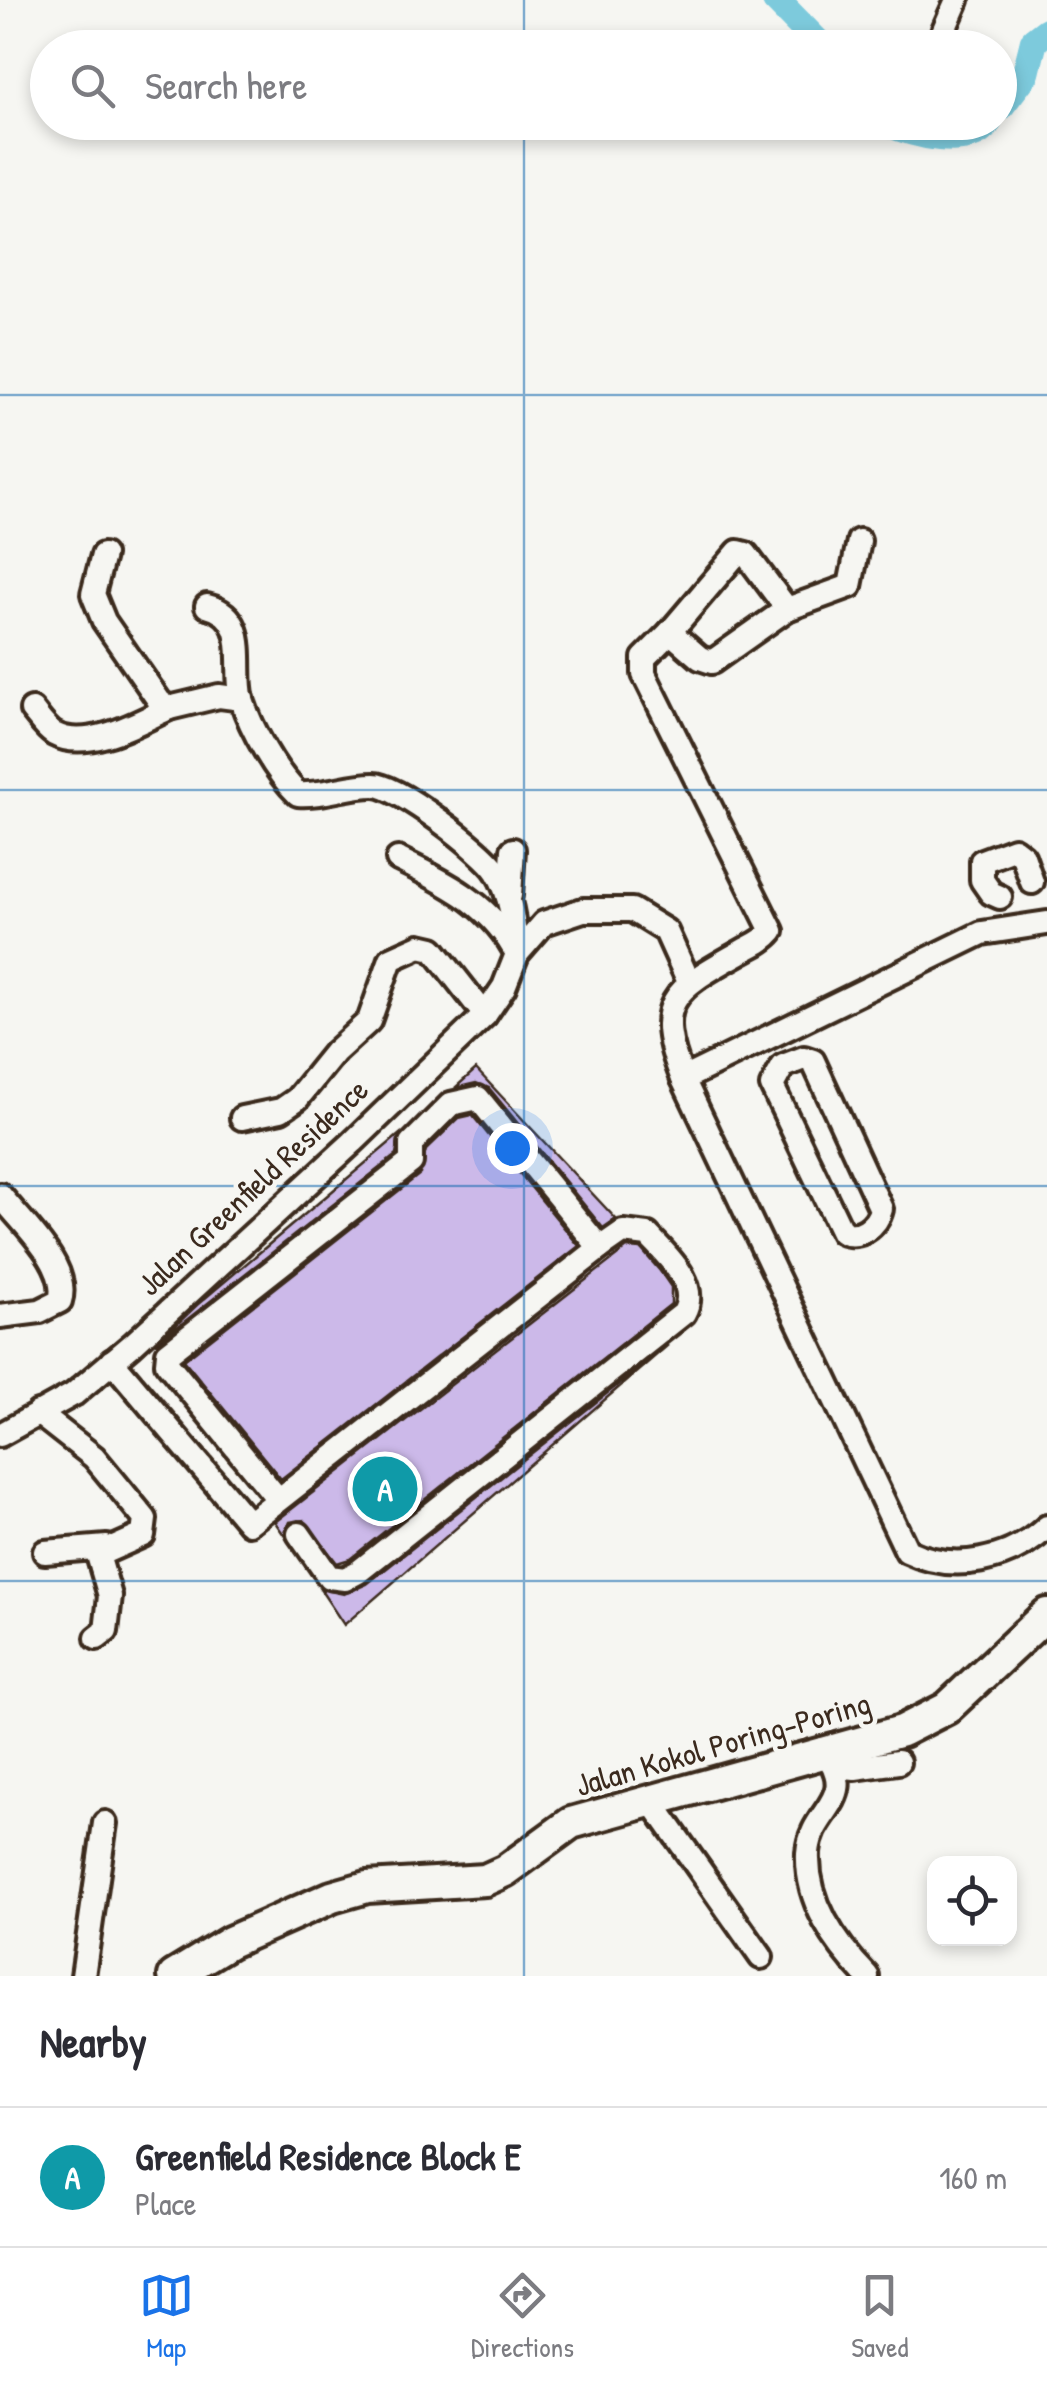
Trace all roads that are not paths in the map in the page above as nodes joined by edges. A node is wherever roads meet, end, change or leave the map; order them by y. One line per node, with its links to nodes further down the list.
1 (957, 0): 2 (street)
2 (944, 30)
3 (859, 541): 6 (street)
4 (103, 555): 9 (street)
5 (207, 606): 8 (street)
6 (787, 609): 7 (street); 7 (street)
7 (670, 632): 19 (street)
8 (242, 699): 9 (street); 15 (street)
9 (169, 708): 10 (street)
10 (32, 710)
11 (513, 850): 15 (street)
12 (398, 858): 18 (street)
13 (1040, 878): 14 (street); 14 (street)
14 (1000, 898): 17 (street)
15 (510, 899): 18 (street)
16 (1047, 923): 17 (street)
17 (1002, 929): 21 (street)
18 (517, 954): 19 (street); 20 (street, Jalan Greenfield Residence)
19 (689, 982): 23 (street)
20 (485, 1015): 24 (street); 28 (street, Jalan Greenfield Residence)
21 (776, 1034): 22 (street); 23 (street)
22 (790, 1062): 22 (street)
23 (683, 1080): 32 (street)
24 (242, 1118)
25 (0, 1194): 27 (street)
26 (600, 1248): 31 (street); 31 (street); 33 (street)
27 (0, 1316)
28 (112, 1361): 29 (street, Jalan Greenfield Residence); 31 (street)
29 (38, 1414): 30 (street, Jalan Greenfield Residence); 34 (street)
30 (0, 1435)
31 (278, 1499)
32 (1047, 1527)
33 (299, 1534)
34 (107, 1548): 35 (street); 37 (street)
35 (44, 1552)
36 (1047, 1614): 38 (main road, Jalan Kokol Poring-Poring)
37 (97, 1638)
38 (829, 1758): 39 (street); 40 (main road, Jalan Kokol Poring-Poring); 45 (street)
39 (898, 1762)
40 (652, 1802): 42 (street); 44 (main road, Jalan Kokol Poring-Poring)
41 (105, 1822): 43 (street)
42 (760, 1958)
43 (83, 1976)
44 (174, 1976)
45 (867, 1976)

